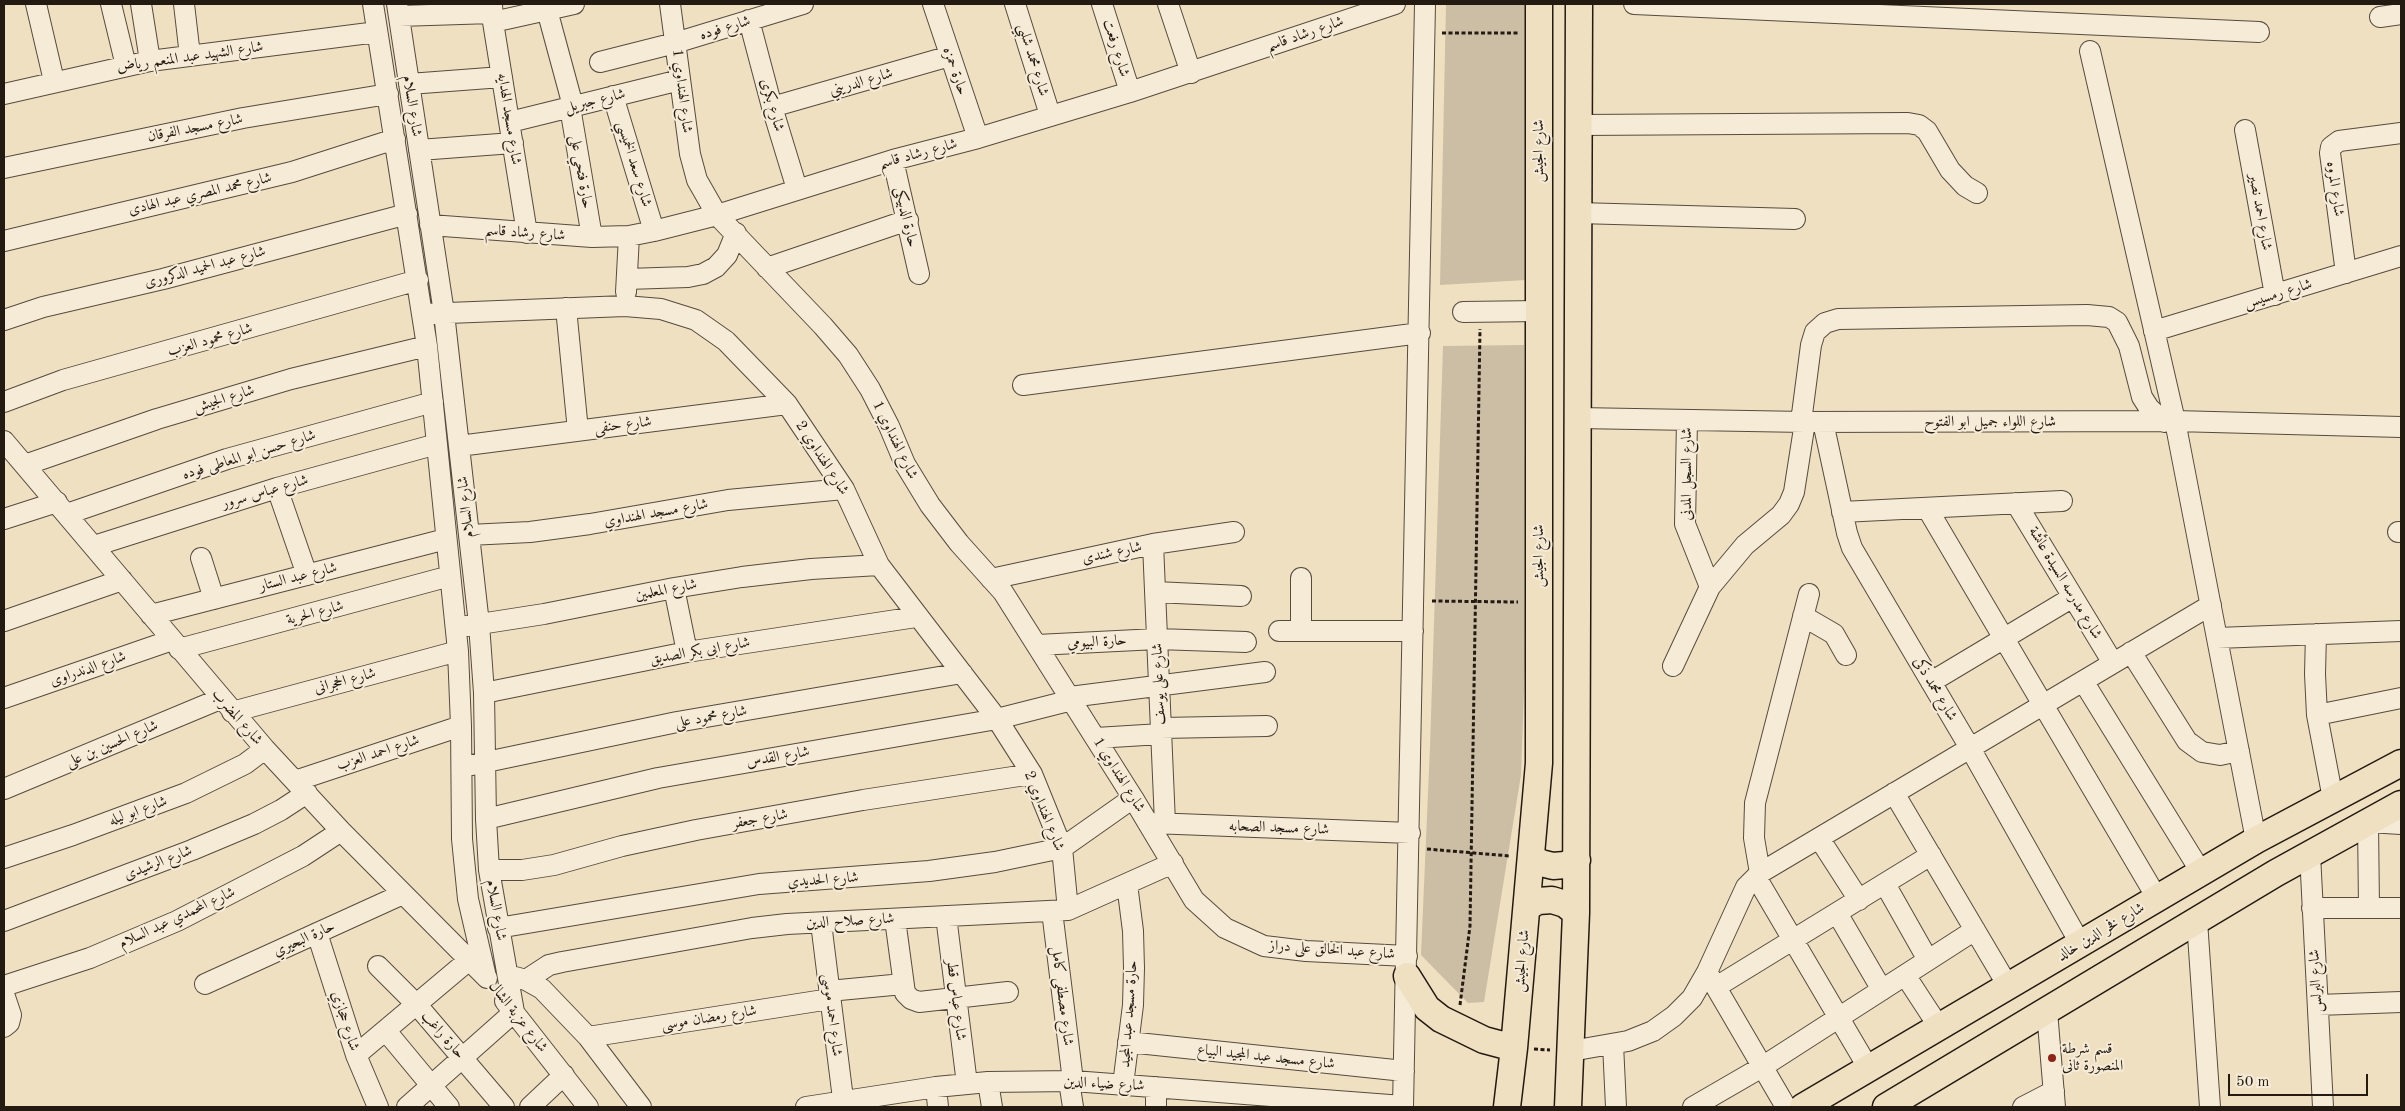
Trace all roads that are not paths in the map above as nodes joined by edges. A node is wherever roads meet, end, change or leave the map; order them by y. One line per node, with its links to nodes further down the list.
1 (36, 4): 39 (street)
2 (111, 4): 35 (street)
3 (141, 4): 33 (street)
4 (184, 4): 31 (street)
5 (373, 4): 27 (street, شارع السلام)
6 (574, 4): 21 (street)
7 (670, 4): 29 (street, شارع الهنداوي 1)
8 (803, 4): 26 (street, شارع فوده)
9 (933, 4): 32 (street, حارة حمزه)
10 (1015, 4): 47 (street, شارع محمد شلبي)
11 (1102, 4): 41 (street, شارع رفعت)
12 (1168, 4): 36 (street)
13 (1395, 4): 19 (street, شارع رشاد قاسم)
14 (1425, 4): 88 (street)
15 (1539, 4): 48 (main road, شارع الجيش)
16 (1579, 4): 50 (main road)
17 (1634, 4): 18 (street)
18 (1817, 8): 22 (street)
19 (1361, 9): 36 (street, شارع رشاد قاسم)
20 (398, 10): 23 (street); 40 (street, شارع السلام)
21 (547, 10): 23 (street); 45 (street, حارة فتحي على)
22 (1978, 11): 28 (street)
23 (492, 13): 37 (street, شارع مسجد الهدايه)
24 (2401, 14): 25 (street)
25 (2380, 17)
26 (749, 20): 29 (street, شارع فوده); 46 (street, شارع بكرى)
27 (378, 32): 31 (street, شارع الشهيد عبد المنعم رياض); 43 (street, شارع السلام)
28 (2259, 32)
29 (675, 43): 34 (street, شارع فوده); 38 (street, شارع الهنداوي 1)
30 (2090, 51): 87 (street)
31 (190, 56): 33 (street, شارع الشهيد عبد المنعم رياض)
32 (950, 56): 46 (street, شارع الدريني); 53 (street, حارة حمزه)
33 (150, 61): 35 (street, شارع الشهيد عبد المنعم رياض)
34 (600, 62)
35 (126, 66): 39 (street, شارع الشهيد عبد المنعم رياض)
36 (1191, 73): 41 (street, شارع رشاد قاسم)
37 (502, 77): 40 (street); 49 (street, شارع مسجد الهدايه)
38 (680, 80): 44 (street, شارع جبريل); 63 (street, شارع الهنداوي 1)
39 (54, 81): 42 (street, شارع الشهيد عبد المنعم رياض)
40 (409, 84): 56 (street, شارع السلام)
41 (1130, 92): 47 (street, شارع رشاد قاسم)
42 (4, 94)
43 (388, 94): 54 (street, شارع السلام); 58 (street, شارع مسجد الفرقان)
44 (613, 96): 45 (street, شارع جبريل); 67 (street, شارع سعد الخميسي)
45 (571, 106): 49 (street, شارع جبريل); 71 (street, حارة فتحي على)
46 (772, 107): 59 (street, شارع بكرى)
47 (1050, 115): 53 (street, شارع رشاد قاسم)
48 (1539, 120): 50 (main road); 83 (main road, شارع الجيش)
49 (510, 122): 55 (street, شارع مسجد الهدايه)
50 (1578, 123): 60 (street); 61 (main road)
51 (2245, 130): 79 (street, شارع احمد نصير)
52 (2401, 133): 75 (street, شارع المروه)
53 (978, 138): 57 (street, شارع رشاد قاسم)
54 (395, 139): 62 (street, شارع السلام); 72 (street, شارع محمد المصري عبد الهادى)
55 (513, 143): 56 (street); 69 (street, شارع مسجد الهدايه)
56 (419, 150): 66 (street, شارع السلام)
57 (893, 160): 59 (street, شارع رشاد قاسم); 65 (street, حارة الدبيكى)
58 (4, 168)
59 (797, 189): 63 (street, شارع رشاد قاسم)
60 (1977, 193)
61 (1578, 213): 64 (street); 94 (main road)
62 (407, 214): 78 (street, شارع السلام); 86 (street, شارع عبد الحميد الدكرورى)
63 (717, 215): 67 (street, شارع رشاد قاسم); 68 (street, شارع الهنداوي 1)
64 (1795, 219)
65 (908, 220): 74 (street); 76 (street, حارة الدبيكى)
66 (430, 225): 69 (street, شارع رشاد قاسم); 84 (street, شارع السلام)
67 (654, 231): 70 (street, شارع رشاد قاسم)
68 (736, 233): 74 (street, شارع الهنداوي 1); 77 (street)
69 (527, 234): 71 (street, شارع رشاد قاسم)
70 (629, 236): 71 (street, شارع رشاد قاسم); 77 (street)
71 (592, 237)
72 (4, 241)
73 (2401, 256): 75 (street, شارع رمسيس)
74 (767, 268): 121 (street, شارع الهنداوي 1)
75 (2346, 273): 79 (street, شارع رمسيس)
76 (919, 274)
77 (627, 278): 80 (street)
78 (418, 280): 85 (street, شارع السلام); 91 (street, شارع محمود العزب)
79 (2275, 295): 87 (street, شارع رمسيس)
80 (625, 306): 81 (street, شارع الهنداوي 2); 93 (street, شارع الهنداوي 2)
81 (566, 308): 84 (street, شارع الهنداوي 2); 99 (street)
82 (1472, 311): 83 (street)
83 (1539, 311): 197 (main road, شارع الجيش)
84 (444, 313): 85 (street, شارع الهنداوي 2); 102 (street, شارع السلام)
85 (423, 314): 89 (street, شارع السلام)
86 (4, 320)
87 (2154, 331): 97 (street)
88 (1420, 333): 90 (street); 140 (street)
89 (427, 346): 92 (street, شارع السلام); 103 (street, شارع الجيش)
90 (1023, 385)
91 (4, 402)
92 (433, 402): 101 (street, شارع السلام); 108 (street, شارع حسن ابو المعاطى فوده)
93 (787, 404): 99 (street, شارع حنفى); 105 (street, شارع الهنداوي 2)
94 (1578, 418): 95 (street, شارع اللواء جميل ابو الفتوح); 198 (main road)
95 (1687, 420): 96 (street, شارع اللواء جميل ابو الفتوح); 124 (street, شارع السجل المدنى)
96 (1810, 422): 97 (street, شارع اللواء جميل ابو الفتوح); 97 (street); 110 (street, شارع محمد ذكى); 124 (street)
97 (2170, 422): 98 (street, شارع اللواء جميل ابو الفتوح); 131 (street)
98 (2401, 427)
99 (578, 431): 102 (street, شارع حنفى)
100 (4, 441): 103 (street, شارع المضرب)
101 (437, 444): 104 (street, شارع عباس سرور); 114 (street, شارع السلام)
102 (459, 446): 113 (street, شارع السلام)
103 (17, 465): 108 (street, شارع المضرب)
104 (277, 488): 116 (street, شارع عباس سرور); 119 (street)
105 (844, 489): 113 (street, شارع مسجد الهنداوي); 118 (street, شارع الهنداوي 2)
106 (2062, 501): 107 (street)
107 (2016, 503): 109 (street); 129 (street, شارع مدرسه السيدة عائشة)
108 (62, 508): 111 (street, شارع حسن ابو المعاطى فوده); 116 (street, شارع المضرب)
109 (1927, 508): 110 (street); 145 (street)
110 (1842, 512): 158 (street, شارع محمد ذكى)
111 (4, 519)
112 (1234, 532): 115 (street, شارع شندى)
113 (469, 535): 136 (street, شارع السلام)
114 (446, 539): 119 (street, شارع عبد الستار); 120 (street, شارع السلام)
115 (1153, 544): 121 (street, شارع شندى); 126 (street, شارع على يوسف)
116 (94, 546): 123 (street, شارع المضرب)
117 (201, 558): 130 (street)
118 (879, 565): 125 (street, شارع المعلمين); 134 (street, شارع الهنداوي 2)
119 (307, 575): 130 (street, شارع عبد الستار)
120 (450, 576): 137 (street, شارع السلام); 147 (street, شارع الحرية)
121 (991, 578): 148 (street, شارع الهنداوي 1)
122 (1301, 578): 139 (street)
123 (122, 580): 132 (street, شارع المضرب); 135 (street)
124 (1710, 587): 154 (street)
125 (674, 588): 136 (street, شارع المعلمين); 150 (street)
126 (1156, 592): 128 (street); 144 (street, شارع على يوسف)
127 (1809, 594): 133 (street)
128 (1241, 596)
129 (2073, 597): 145 (street); 153 (street, شارع مدرسه السيدة عائشة)
130 (214, 599): 132 (street, شارع عبد الستار)
131 (2210, 605): 143 (street); 151 (street)
132 (151, 615): 147 (street, شارع المضرب)
133 (1804, 616): 152 (street); 203 (street)
134 (916, 617): 150 (street, شارع ابى بكر الصديق); 156 (street, شارع الهنداوي 2)
135 (4, 621)
136 (479, 624): 137 (street, شارع المعلمين); 160 (street, شارع السلام)
137 (456, 628): 149 (street, شارع السلام)
138 (1279, 631): 139 (street)
139 (1301, 631): 140 (street)
140 (1413, 631): 191 (street)
141 (2401, 631): 142 (street)
142 (2316, 634): 143 (street); 166 (street)
143 (2217, 638): 174 (street)
144 (1157, 639): 146 (street, حارة البيومي); 148 (street, حارة البيومي); 159 (street, شارع على يوسف)
145 (2004, 639): 158 (street); 165 (street)
146 (1246, 642)
147 (175, 644): 161 (street, شارع الدندراوى); 164 (street, شارع المضرب)
148 (1037, 645): 163 (street, شارع الهنداوي 1)
149 (458, 651): 164 (street, شارع الحجرانى); 168 (street, شارع السلام)
150 (686, 652): 160 (street, شارع ابى بكر الصديق)
151 (2131, 652): 153 (street); 174 (street)
152 (1846, 655)
153 (2113, 663): 157 (street)
154 (1673, 666)
155 (1264, 672): 159 (street, شارع القدس)
156 (962, 673): 167 (street, شارع الهنداوي 2); 175 (street, شارع محمود على)
157 (2083, 681): 165 (street); 201 (street)
158 (1931, 682): 172 (street, شارع محمد ذكى)
159 (1159, 686): 163 (street, شارع القدس); 170 (street, شارع على يوسف)
160 (484, 693): 175 (street, شارع السلام)
161 (4, 698)
162 (2401, 698): 166 (street)
163 (1071, 699): 167 (street, شارع القدس); 171 (street, شارع الهنداوي 1)
164 (226, 705): 173 (street, شارع المضرب); 180 (street, شارع الحسين بن على)
165 (2042, 705): 172 (street); 207 (street)
166 (2317, 715): 183 (street)
167 (997, 719): 178 (street, شارع الهنداوي 2); 185 (street, شارع القدس)
168 (461, 726): 177 (street, شارع السلام); 179 (street, شارع احمد العزب)
169 (1267, 726): 170 (street)
170 (1161, 731): 171 (street); 187 (street, شارع على يوسف)
171 (1096, 738): 182 (street, شارع الهنداوي 1)
172 (1970, 748): 181 (street); 225 (street, شارع محمد ذكى)
173 (265, 749): 179 (street, شارع المضرب); 196 (street, شارع ابو ليله)
174 (2238, 751): 192 (street)
175 (485, 762): 177 (street, شارع محمود على); 185 (street, شارع السلام)
176 (2401, 763): 183 (main road, شارع فخر الدين خالد)
177 (462, 767): 231 (street, شارع السلام)
178 (1032, 774): 193 (street, شارع الهنداوي 2); 200 (street, شارع جعفر)
179 (301, 787): 189 (street, شارع المضرب); 219 (street, شارع الرشيدى)
180 (4, 789)
181 (1894, 793): 190 (street); 195 (street)
182 (1133, 798): 187 (street, شارع الهنداوي 1); 193 (street, شارع الحديدي)
183 (2333, 799): 192 (main road, شارع فخر الدين خالد)
184 (2401, 804): 186 (main road)
185 (486, 818): 200 (street, شارع السلام)
186 (2368, 822): 188 (street); 194 (main road); 211 (street)
187 (1157, 823): 191 (street, شارع مسجد الصحابه); 199 (street, شارع الهنداوي 1)
188 (2401, 824)
189 (341, 831): 206 (street, شارع المضرب); 237 (street, شارع المحمدي عبد السلام)
190 (1820, 838): 203 (street); 208 (street)
191 (1410, 840): 229 (street)
192 (2256, 840): 201 (main road, شارع فخر الدين خالد); 202 (main road)
193 (1062, 848): 213 (street, شارع الهنداوي 2); 221 (street, شارع الحديدي)
194 (2310, 854): 202 (main road); 210 (street, شارع البرلس)
195 (1931, 855): 205 (street); 222 (street)
196 (4, 858)
197 (1531, 858): 198 (main road); 209 (main road, شارع الجيش)
198 (1576, 860): 214 (main road)
199 (1173, 863): 204 (street, شارع صلاح الدين); 229 (street, شارع عبد الخالق على دراز)
200 (489, 870): 221 (street, شارع السلام)
201 (2201, 872): 207 (main road, شارع فخر الدين خالد)
202 (2276, 873): 218 (main road)
203 (1758, 875): 224 (street); 233 (street)
204 (1126, 884): 213 (street, شارع صلاح الدين); 253 (street, حارة مسجد عبد المجيد)
205 (1885, 884): 208 (street); 227 (street)
206 (403, 894): 223 (street, حارة البحيري); 226 (street, شارع المضرب)
207 (2157, 898): 225 (main road, شارع فخر الدين خالد)
208 (1859, 900): 215 (street)
209 (1526, 908): 214 (main road); 255 (main road, شارع الجيش)
210 (2312, 908): 211 (street); 245 (street, شارع البرلس)
211 (2369, 908): 212 (street)
212 (2401, 908)
213 (1060, 911): 216 (street, شارع صلاح الدين); 263 (street, شارع مصطفى كامل)
214 (1576, 912): 256 (main road)
215 (1837, 913): 224 (street); 238 (street)
216 (946, 916): 217 (street, شارع صلاح الدين); 242 (street, شارع عباس قطر)
217 (895, 919): 220 (street, شارع صلاح الدين); 236 (street)
218 (2197, 920): 246 (main road); 294 (street)
219 (4, 921)
220 (821, 923): 232 (street, شارع صلاح الدين); 241 (street, شارع احمد موسى)
221 (498, 928): 232 (street, شارع السلام)
222 (1975, 930): 227 (street); 234 (street)
223 (317, 933): 235 (street, حارة البحيري); 257 (street, شارع حجازي)
224 (1793, 940): 233 (street); 248 (street)
225 (2080, 944): 234 (main road, شارع فخر الدين خالد)
226 (469, 960): 231 (street, شارع المضرب); 244 (street)
227 (1928, 960): 230 (street)
228 (378, 966): 244 (street, حارة راغب)
229 (1407, 966): 255 (main road); 261 (street)
230 (1905, 975): 238 (street); 250 (street)
231 (486, 977): 232 (street, شارع عزبة الشال); 247 (street, شارع عزبة الشال)
232 (516, 977): 247 (street, شارع السلام); 252 (street, شارع عزبة الشال)
233 (1711, 979): 254 (street); 259 (street)
234 (2017, 981): 246 (main road); 250 (main road, شارع فخر الدين خالد)
235 (205, 984)
236 (903, 984): 241 (street, شارع رمضان موسى); 242 (street)
237 (4, 986)
238 (1882, 990): 248 (street)
239 (1008, 992): 242 (street)
240 (4, 994): 249 (street)
241 (830, 995): 252 (street, شارع رمضان موسى); 272 (street, شارع احمد موسى)
242 (956, 998): 265 (street, شارع عباس قطر)
243 (2401, 1002): 245 (street)
244 (417, 1005): 251 (street); 258 (street, حارة راغب)
245 (2318, 1005): 295 (street, شارع البرلس)
246 (2047, 1011): 270 (street); 292 (main road)
247 (514, 1012): 258 (street); 262 (street, شارع عزبة الشال)
248 (1839, 1018): 259 (street); 260 (street)
249 (4, 1027)
250 (1939, 1027): 260 (main road, شارع فخر الدين خالد)
251 (386, 1031): 257 (street); 267 (street)
252 (588, 1037): 279 (street, شارع عزبة الشال)
253 (1128, 1042): 261 (street, شارع مسجد عبد المجيد البياع); 266 (street, حارة مسجد عبد المجيد)
254 (1613, 1044): 256 (street); 288 (street)
255 (1514, 1048): 286 (main road, شارع الجيش)
256 (1571, 1051): 287 (main road)
257 (356, 1055): 273 (street, شارع حجازي)
258 (463, 1057): 267 (street); 276 (street, حارة راغب)
259 (1762, 1067): 289 (street); 290 (street)
260 (1869, 1069): 291 (main road, شارع فخر الدين خالد)
261 (1404, 1071): 285 (street)
262 (564, 1075): 277 (street); 278 (street, شارع عزبة الشال)
263 (1071, 1081): 264 (street, شارع ضياء الدين); 266 (street, شارع ضياء الدين); 283 (street, شارع مصطفى كامل)
264 (988, 1082): 265 (street, شارع ضياء الدين); 282 (street)
265 (967, 1084): 268 (street, شارع ضياء الدين)
266 (1123, 1084): 269 (street, شارع ضياء الدين)
267 (431, 1086): 274 (street); 275 (street)
268 (936, 1087): 272 (street, شارع ضياء الدين); 281 (street)
269 (1156, 1087): 271 (street, شارع ضياء الدين); 284 (street)
270 (2054, 1099): 293 (street)
271 (1263, 1101): 285 (street, شارع ضياء الدين)
272 (844, 1104): 280 (street, شارع ضياء الدين)
273 (378, 1107)
274 (407, 1107)
275 (448, 1107)
276 (504, 1107)
277 (530, 1107)
278 (588, 1107)
279 (641, 1107)
280 (806, 1107)
281 (938, 1107)
282 (992, 1107)
283 (1072, 1107)
284 (1156, 1107)
285 (1403, 1107)
286 (1506, 1107)
287 (1568, 1107)
288 (1616, 1107)
289 (1693, 1107)
290 (1786, 1107)
291 (1803, 1107)
292 (1886, 1107)
293 (2023, 1107)
294 (2210, 1107)
295 (2323, 1107)

